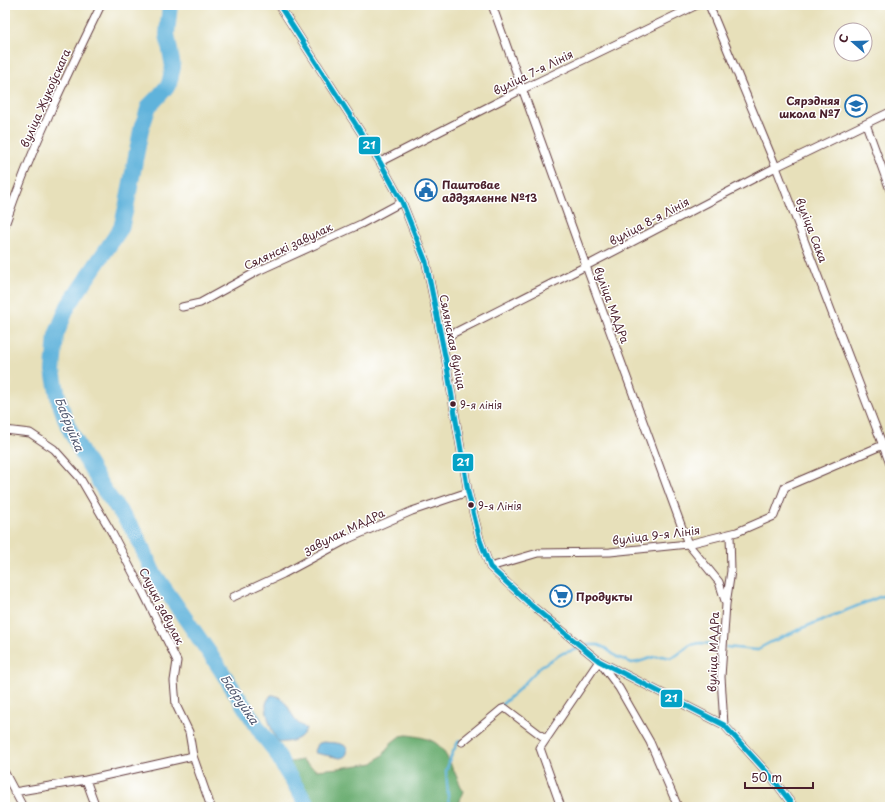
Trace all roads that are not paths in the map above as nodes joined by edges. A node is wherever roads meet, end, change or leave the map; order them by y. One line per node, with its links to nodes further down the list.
1 (101, 5): 13 (street, вуліца Жукоўскага)
2 (279, 5): 9 (street, Сялянская вуліца)
3 (492, 5): 6 (street, вуліца МАДРа)
4 (697, 5): 6 (street, вуліца 7-я Лінія)
5 (709, 5): 10 (street, вуліца Сака)
6 (523, 89): 9 (street, вуліца 7-я Лінія); 14 (street, вуліца МАДРа)
7 (890, 112): 8 (street, вуліца 8-я Лінія)
8 (866, 124): 10 (street, вуліца 8-я Лінія); 11 (street)
9 (380, 162): 12 (street, Сялянская вуліца)
10 (776, 167): 14 (street, вуліца 8-я Лінія); 19 (street, вуліца Сака)
11 (890, 190)
12 (402, 202): 15 (street, Сялянскі завулак); 16 (street, Сялянская вуліца)
13 (5, 225)
14 (586, 266): 16 (street, вуліца 8-я Лінія); 23 (street, вуліца МАДРа)
15 (182, 307)
16 (442, 339): 21 (street, Сялянская вуліца)
17 (5, 430): 31 (street, Слуцкі завулак)
18 (890, 442): 19 (street, вуліца 9-я Лінія)
19 (882, 445): 20 (street, вуліца Сака); 22 (street, вуліца 9-я Лінія)
20 (890, 464)
21 (468, 492): 24 (street, Сялянская вуліца); 25 (street, завулак МАДРа)
22 (730, 534): 23 (street, вуліца 9-я Лінія); 26 (street, вуліца МАДРа)
23 (688, 544): 24 (street, вуліца 9-я Лінія); 26 (street, вуліца МАДРа)
24 (490, 567): 27 (street, Сялянская вуліца)
25 (233, 597)
26 (726, 604): 28 (street, вуліца МАДРа)
27 (599, 661): 28 (street, Сялянская вуліца); 29 (street); 39 (street)
28 (724, 725): 40 (street, Сялянская вуліца)
29 (546, 739): 30 (street); 38 (street)
30 (462, 742)
31 (193, 756): 33 (street); 37 (street, Слуцкі завулак)
32 (5, 773): 34 (street)
33 (86, 780): 34 (street); 36 (street)
34 (14, 792): 35 (street)
35 (23, 807)
36 (96, 807)
37 (211, 807)
38 (561, 807)
39 (678, 807)
40 (794, 807)

